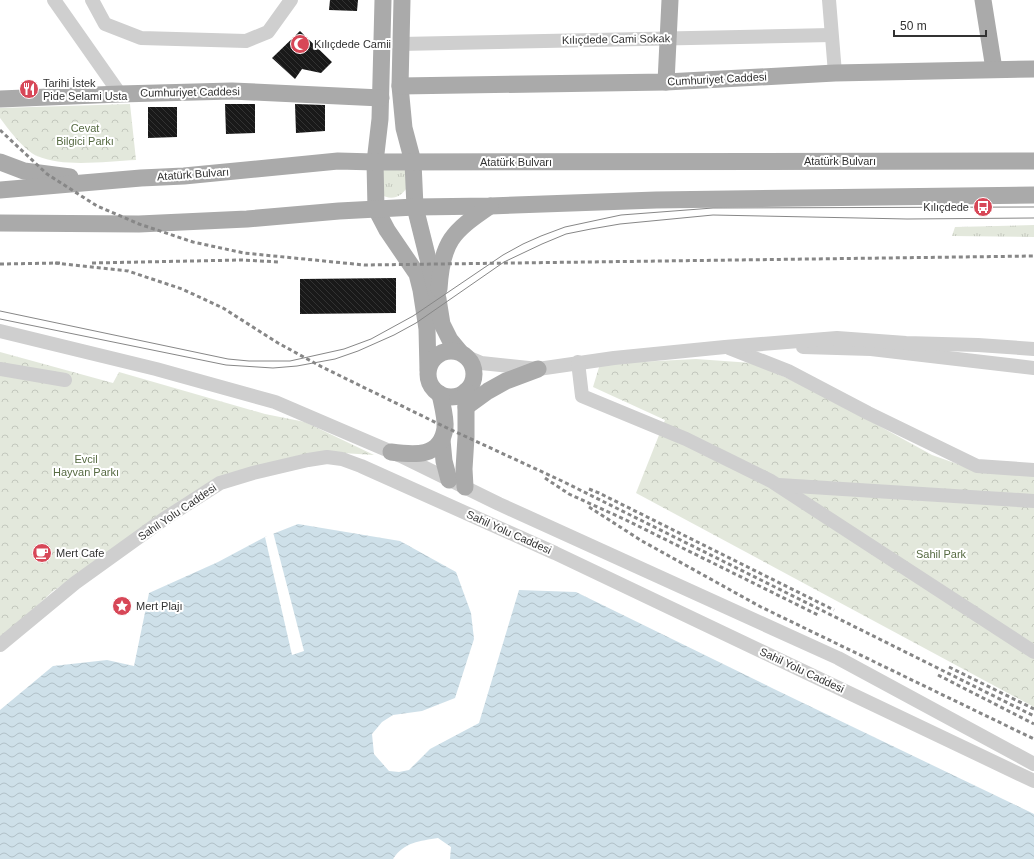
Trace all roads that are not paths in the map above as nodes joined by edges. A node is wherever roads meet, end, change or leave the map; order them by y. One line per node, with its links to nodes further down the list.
1 (92, 0): 2 (street)
2 (291, 0)
3 (383, 0): 18 (main road)
4 (402, 0): 11 (main road)
5 (670, 0): 10 (main road)
6 (829, 0): 9 (street)
7 (983, 0): 12 (main road)
8 (60, 2): 17 (street)
9 (831, 35): 10 (street, Kılıçdede Cami Sokak); 14 (street)
10 (667, 38): 11 (street, Kılıçdede Cami Sokak); 15 (main road)
11 (400, 44): 16 (main road)
12 (994, 69): 13 (main road, Cumhuriyet Caddesi); 14 (main road, Cumhuriyet Caddesi)
13 (1034, 69)
14 (835, 73): 15 (main road, Cumhuriyet Caddesi)
15 (666, 82): 16 (main road, Cumhuriyet Caddesi)
16 (400, 86): 23 (main road)
17 (120, 94): 18 (main road, Cumhuriyet Caddesi); 19 (main road, Cumhuriyet Caddesi)
18 (381, 98): 22 (main road)
19 (0, 99)
20 (1034, 161): 23 (main road, Atatürk Bulvarı)
21 (0, 162): 24 (main road)
22 (375, 162): 23 (main road, Atatürk Bulvarı); 24 (main road, Atatürk Bulvarı); 29 (main road)
23 (413, 162): 28 (main road)
24 (103, 181): 25 (main road, Atatürk Bulvarı)
25 (0, 190)
26 (1034, 195): 27 (main road)
27 (490, 206): 28 (main road); 31 (main road)
28 (415, 207): 29 (main road); 31 (main road)
29 (376, 209): 30 (main road); 41 (main road)
30 (0, 223)
31 (438, 300): 36 (main road)
32 (0, 331): 46 (street)
33 (785, 343): 34 (street); 35 (street); 38 (street)
34 (725, 347): 37 (street); 47 (street)
35 (1034, 349)
36 (463, 355): 40 (street); 41 (main road); 44 (main road)
37 (578, 362): 40 (street); 49 (street)
38 (1034, 368)
39 (0, 369): 42 (street)
40 (538, 369): 44 (main road)
41 (428, 370): 43 (main road)
42 (64, 380)
43 (440, 394): 44 (main road); 45 (main road)
44 (466, 399): 50 (main road)
45 (442, 440): 46 (main road); 48 (main road)
46 (391, 452): 48 (street)
47 (1034, 470)
48 (449, 480): 50 (street)
49 (777, 485): 51 (street); 53 (street)
50 (465, 488): 54 (street)
51 (1034, 500)
52 (0, 645): 55 (street, Sahil Yolu Caddesi)
53 (1034, 652)
54 (1034, 764)
55 (1034, 781)

